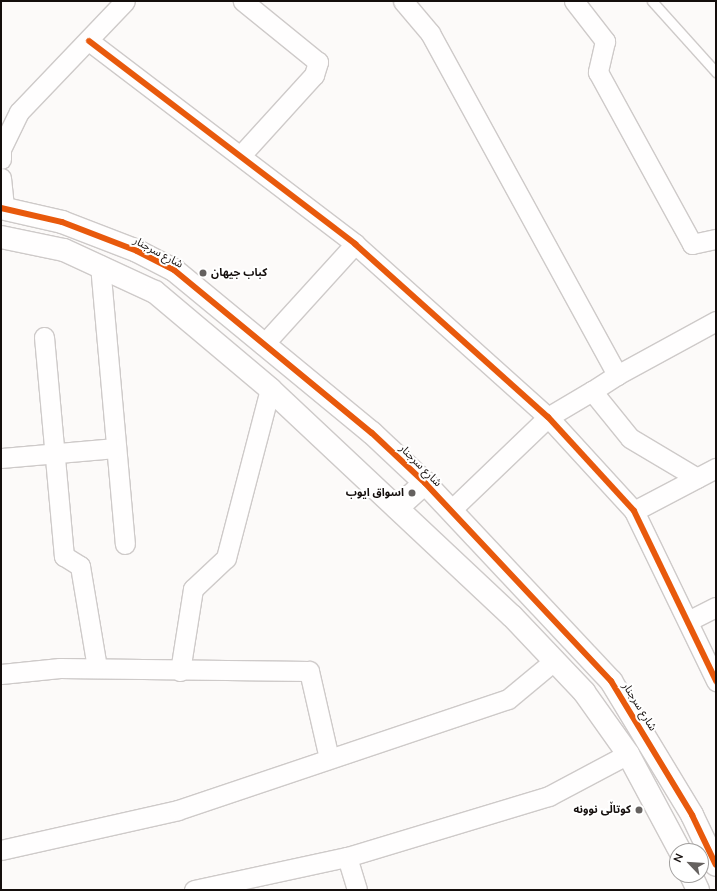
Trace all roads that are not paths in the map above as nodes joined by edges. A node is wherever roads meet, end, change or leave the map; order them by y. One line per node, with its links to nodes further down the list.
1 (125, 1): 6 (street)
2 (243, 1): 8 (street)
3 (403, 1): 19 (street)
4 (574, 1): 13 (street)
5 (652, 1): 7 (lane)
6 (89, 41): 8 (street); 9 (street)
7 (716, 72)
8 (242, 154): 14 (street)
9 (1, 159)
10 (1, 178): 11 (street)
11 (2, 208): 18 (street, شارع سرجنار)
12 (1, 237): 15 (street)
13 (716, 239)
14 (355, 244): 18 (street); 22 (street)
15 (100, 265): 20 (street); 23 (street)
16 (716, 321): 19 (street)
17 (44, 336): 24 (street)
18 (264, 345): 28 (street, شارع سرجنار)
19 (617, 375): 21 (street)
20 (270, 389): 29 (street); 37 (street)
21 (592, 391): 22 (street); 27 (street)
22 (548, 417): 30 (street); 31 (street)
23 (115, 448): 24 (street); 32 (street)
24 (53, 452): 25 (street); 36 (street)
25 (1, 458)
26 (716, 468): 27 (street)
27 (697, 478): 31 (street)
28 (425, 483): 29 (street); 30 (street, شارع سرجنار)
29 (397, 508): 35 (street)
30 (450, 511): 45 (street, شارع سرجنار)
31 (634, 511): 34 (street)
32 (125, 544)
33 (716, 607): 34 (street)
34 (688, 621): 39 (street)
35 (555, 660): 40 (street); 41 (street)
36 (97, 668): 37 (street); 38 (street)
37 (180, 671): 41 (street)
38 (1, 674)
39 (716, 680)
40 (628, 754): 42 (street); 44 (street)
41 (329, 758): 43 (street)
42 (676, 843)
43 (1, 850)
44 (348, 857): 46 (street); 47 (street)
45 (716, 865)
46 (194, 890)
47 (357, 890)

